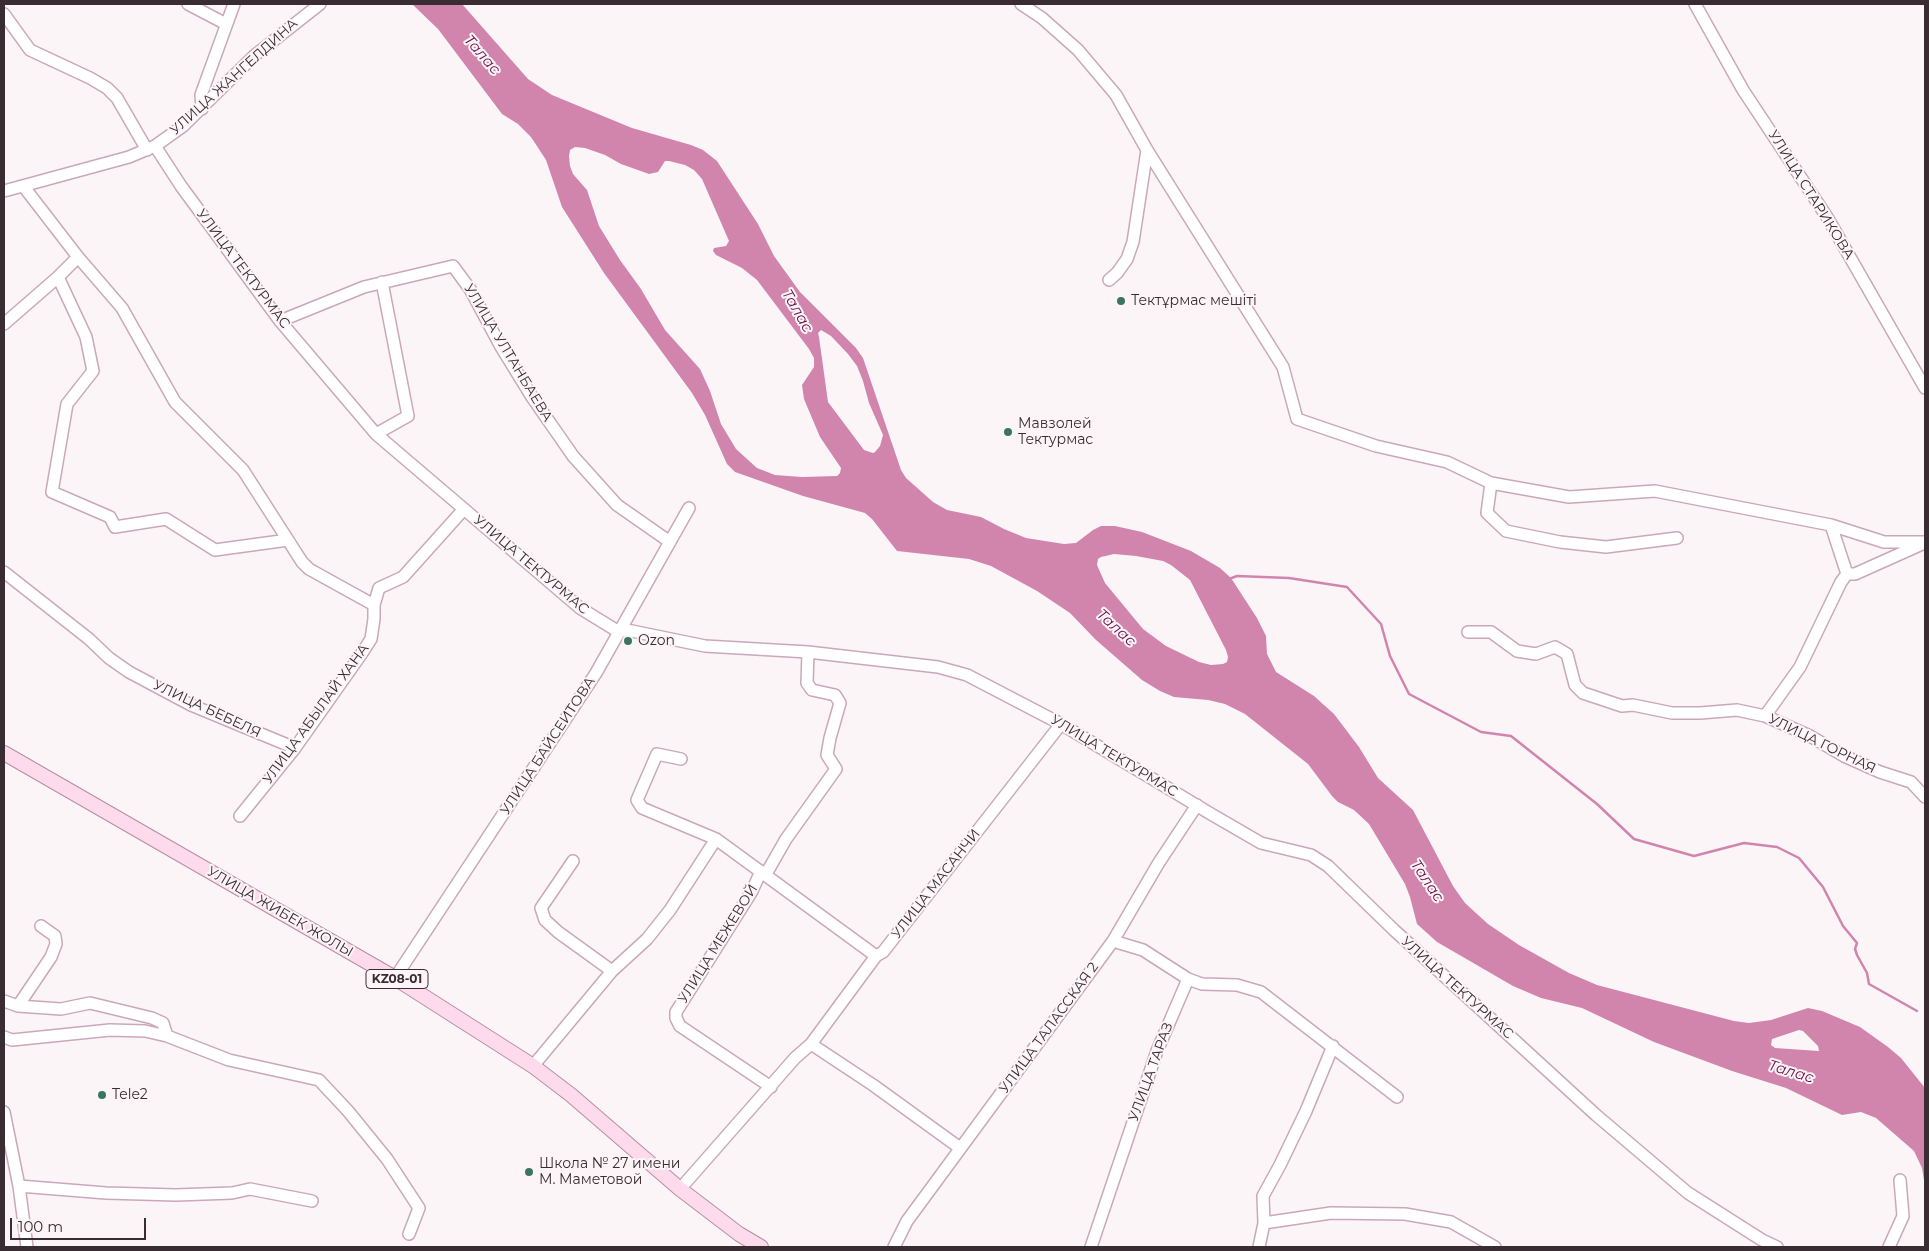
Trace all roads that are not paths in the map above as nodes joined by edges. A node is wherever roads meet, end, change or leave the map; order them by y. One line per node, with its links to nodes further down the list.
1 (188, 4): 7 (street)
2 (234, 4): 7 (street)
3 (320, 4): 8 (street, УЛИЦА ЖАНГЕЛДИНА)
4 (1021, 4): 10 (street)
5 (1695, 4): 19 (street, УЛИЦА СТАРИКОВА)
6 (4, 14): 9 (street, УЛИЦА ТЕКТУРМАС)
7 (226, 24): 8 (street)
8 (202, 109): 9 (street, УЛИЦА ЖАНГЕЛДИНА)
9 (151, 148): 11 (street, УЛИЦА ЖАНГЕЛДИНА); 17 (street, УЛИЦА ТЕКТУРМАС)
10 (1147, 150): 15 (street); 21 (street)
11 (24, 186): 12 (street, УЛИЦА ЖАНГЕЛДИНА); 13 (street)
12 (4, 191)
13 (78, 257): 14 (street); 26 (street)
14 (58, 277): 18 (street); 26 (street)
15 (1109, 280)
16 (382, 282): 17 (street); 20 (street); 27 (street, УЛИЦА УЛТАНБАЕВА)
17 (280, 321): 20 (street, УЛИЦА ТЕКТУРМАС)
18 (4, 324)
19 (1925, 388)
20 (376, 434): 23 (street, УЛИЦА ТЕКТУРМАС)
21 (1491, 483): 24 (street); 25 (street)
22 (689, 508): 27 (street, УЛИЦА БАЙСЕИТОВА)
23 (464, 509): 31 (street, УЛИЦА АБЫЛАЙ ХАНА); 32 (street, УЛИЦА ТЕКТУРМАС)
24 (1831, 524): 28 (street); 30 (street)
25 (1676, 538)
26 (288, 540): 31 (street)
27 (670, 542): 32 (street, УЛИЦА БАЙСЕИТОВА)
28 (1925, 542): 30 (street)
29 (4, 572): 37 (street, УЛИЦА БЕБЕЛЯ)
30 (1847, 574): 35 (street)
31 (374, 606): 37 (street, УЛИЦА АБЫЛАЙ ХАНА)
32 (619, 632): 34 (street, УЛИЦА ТЕКТУРМАС); 50 (street, УЛИЦА БАЙСЕИТОВА)
33 (1468, 632): 35 (street, УЛИЦА ГОРНАЯ)
34 (808, 652): 36 (street, УЛИЦА ТЕКТУРМАС); 45 (street)
35 (1765, 716): 40 (street, УЛИЦА ГОРНАЯ)
36 (1061, 724): 41 (street, УЛИЦА ТЕКТУРМАС); 48 (street, УЛИЦА МАСАНЧИ)
37 (295, 748): 42 (street, УЛИЦА АБЫЛАЙ ХАНА)
38 (4, 753): 50 (main road, УЛИЦА ЖИБЕК ЖОЛЫ / KZ08-01)
39 (681, 759): 43 (street)
40 (1925, 797)
41 (1197, 805): 47 (street, УЛИЦА ТАЛАССКАЯ 2); 75 (street, УЛИЦА ТЕКТУРМАС)
42 (240, 816)
43 (716, 839): 45 (street); 49 (street)
44 (573, 861): 49 (street)
45 (764, 873): 48 (street); 59 (street, УЛИЦА МЕЖЕВОЙ)
46 (41, 926): 53 (street)
47 (1113, 941): 51 (street); 62 (street, УЛИЦА ТАЛАССКАЯ 2)
48 (876, 956): 56 (street, УЛИЦА МАСАНЧИ)
49 (612, 971): 58 (street)
50 (395, 978): 58 (main road, УЛИЦА ЖИБЕК ЖОЛЫ / KZ08-01)
51 (1188, 979): 57 (street); 72 (street, УЛИЦА ТАРАЗ)
52 (4, 1001): 53 (street)
53 (18, 1006): 54 (street)
54 (168, 1036): 55 (street); 68 (street)
55 (4, 1037)
56 (812, 1044): 59 (street, УЛИЦА МАСАНЧИ); 62 (street)
57 (1334, 1046): 60 (street); 67 (street)
58 (533, 1066): 65 (main road, УЛИЦА ЖИБЕК ЖОЛЫ / KZ08-01)
59 (771, 1087): 65 (street, УЛИЦА МАСАНЧИ)
60 (1397, 1097)
61 (4, 1112): 64 (street)
62 (960, 1148): 71 (street, УЛИЦА ТАЛАССКАЯ 2)
63 (1900, 1180): 76 (street)
64 (19, 1186): 66 (street); 69 (street)
65 (680, 1189): 70 (main road, УЛИЦА ЖИБЕК ЖОЛЫ / KZ08-01)
66 (312, 1201)
67 (1264, 1223): 73 (street); 74 (street)
68 (409, 1234)
69 (27, 1247)
70 (761, 1247)
71 (894, 1247)
72 (1092, 1247)
73 (1259, 1247)
74 (1496, 1247)
75 (1777, 1247)
76 (1889, 1247)

